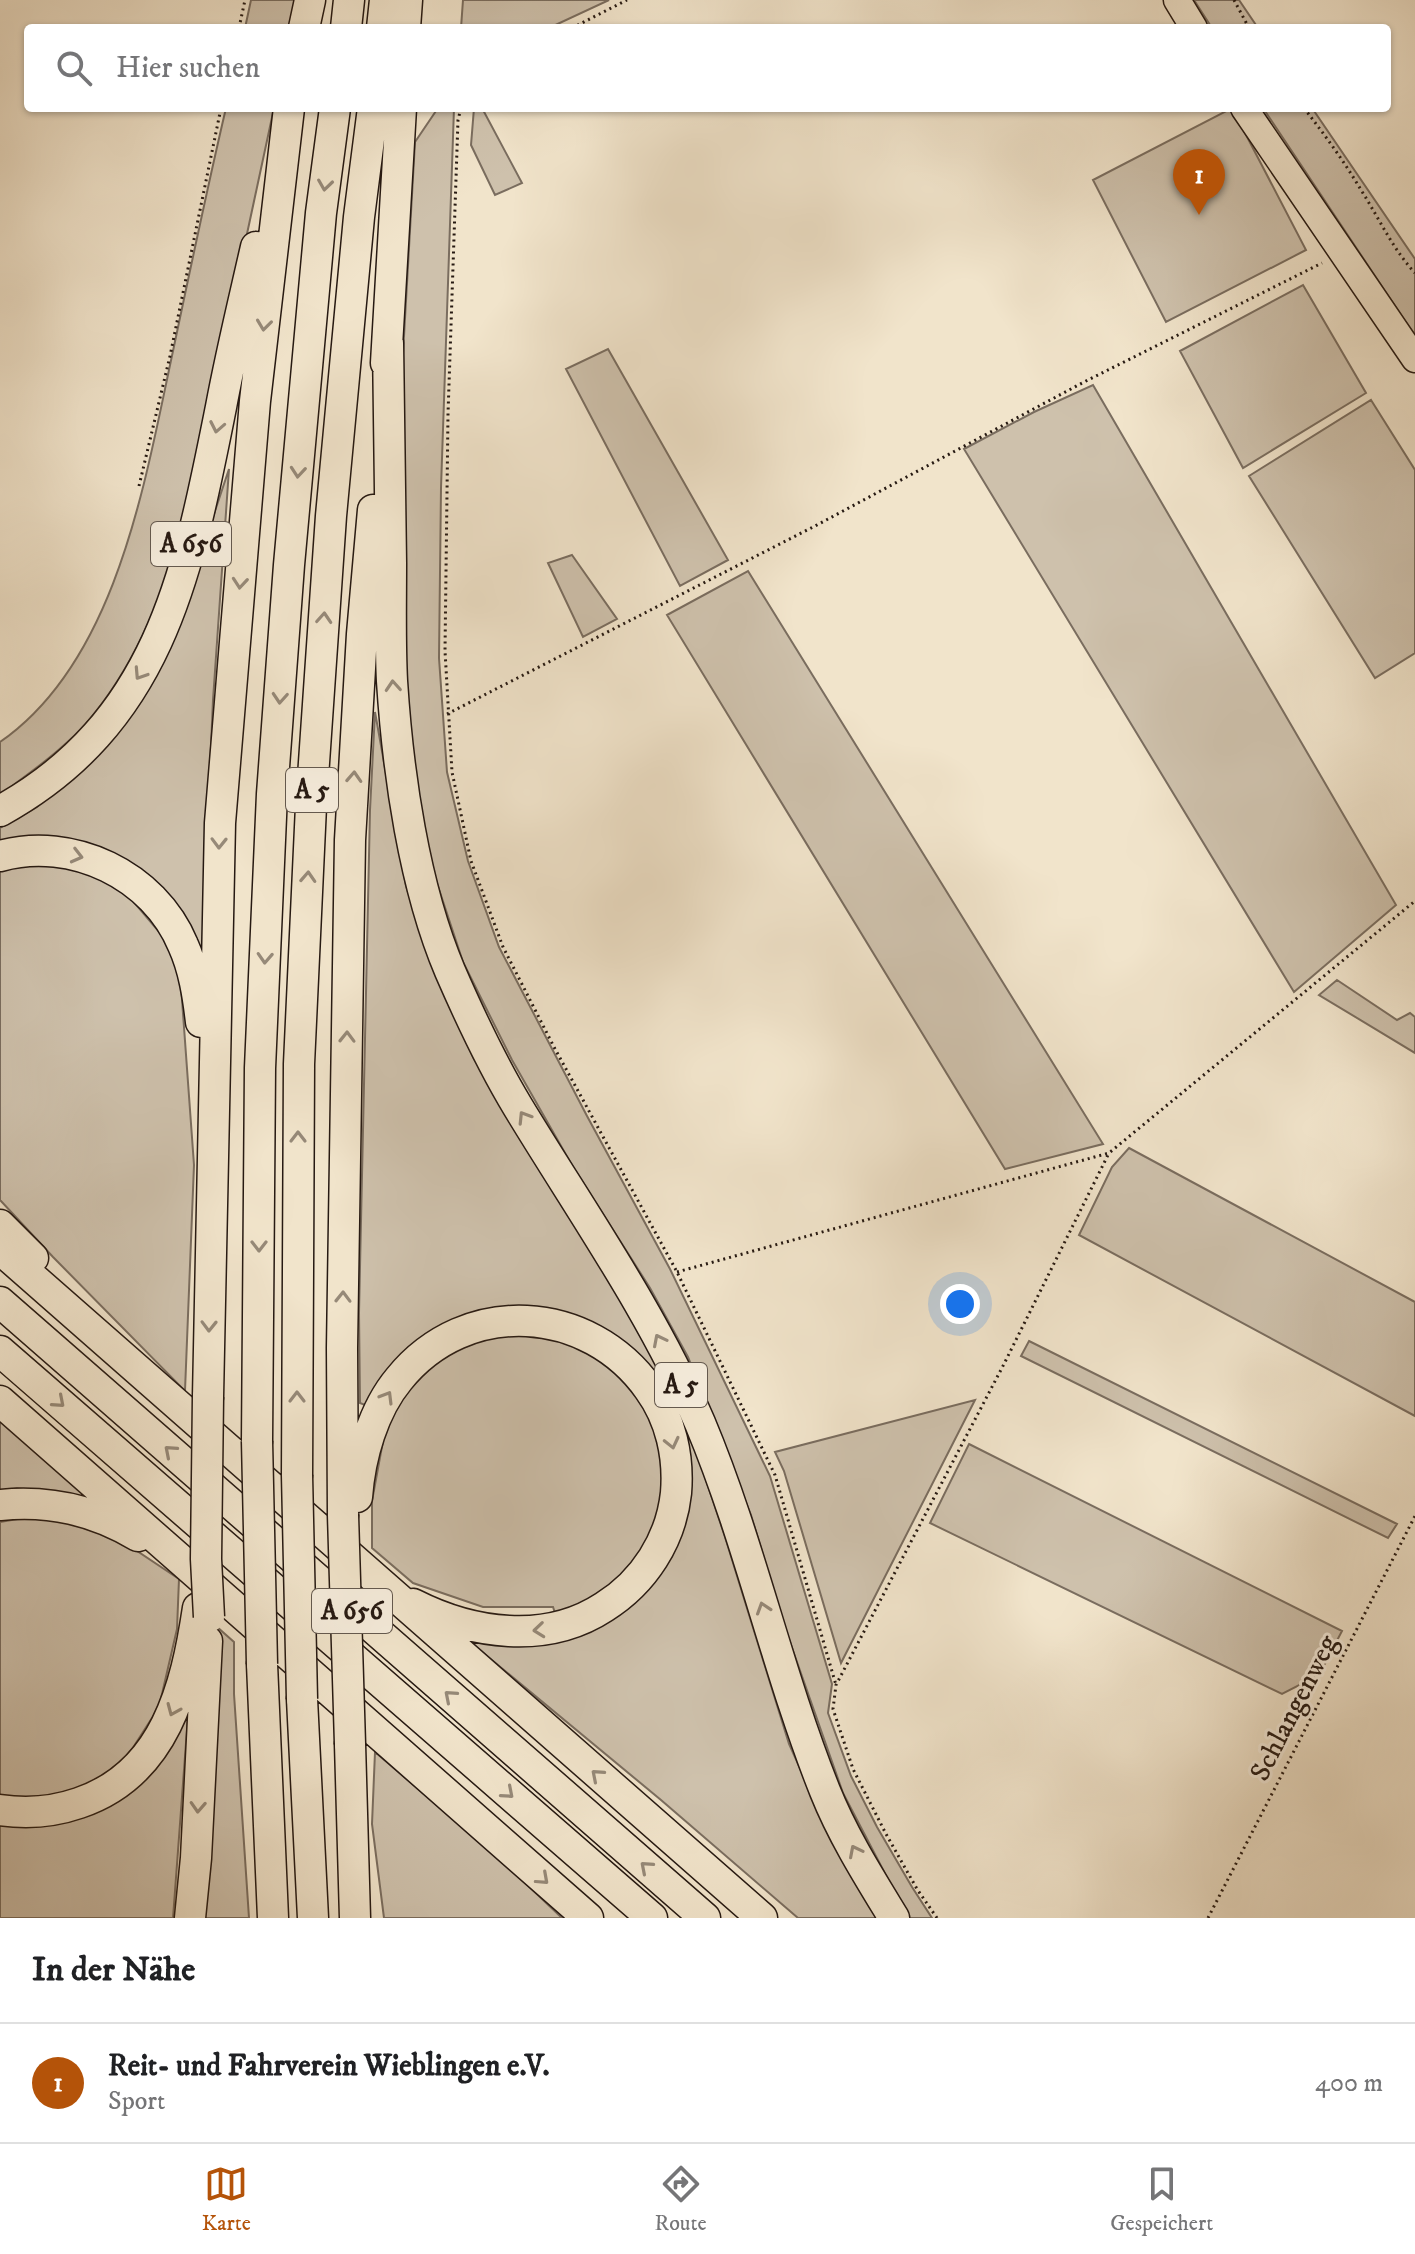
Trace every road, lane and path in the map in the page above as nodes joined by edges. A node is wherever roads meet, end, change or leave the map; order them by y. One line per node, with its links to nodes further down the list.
1 (245, 0): 9 (path)
2 (310, 0): 10 (highway)
3 (349, 0): 11 (highway)
4 (385, 0): 12 (highway)
5 (407, 0): 13 (highway)
6 (627, 0): 14 (path)
7 (1177, 0): 15 (main road)
8 (1234, 0): 16 (path)
9 (240, 24)
10 (305, 24)
11 (346, 24)
12 (382, 24)
13 (405, 24)
14 (580, 24)
15 (1192, 24)
16 (1247, 24)
17 (220, 112): 30 (path)
18 (287, 112): 32 (highway, A 656, one-way to 32)
19 (288, 112): 35 (highway, one-way to 35)
20 (334, 112): 54 (highway, A 5, one-way to 54, bridge)
21 (372, 112): 55 (highway, A 5, one-way to 21, bridge)
22 (401, 112): 28 (highway, A 5)
23 (460, 112): 31 (path)
24 (1247, 112): 26 (main road)
25 (1307, 112): 27 (path)
26 (1341, 253): 29 (main road); 31 (path)
27 (1415, 273)
28 (388, 343): 46 (highway, A 5, one-way to 28); 60 (highway, A 5, one-way to 28)
29 (1415, 359)
30 (139, 486)
31 (447, 714): 39 (path)
32 (0, 811)
33 (0, 856): 35 (highway, one-way to 35)
34 (1415, 901): 36 (path)
35 (212, 1136): 47 (highway, one-way to 47, bridge)
36 (1109, 1153): 39 (path); 50 (path)
37 (0, 1225): 41 (highway)
38 (0, 1249): 41 (highway)
39 (677, 1272): 50 (path)
40 (0, 1302): 58 (highway, A 656, one-way to 40)
41 (86, 1325): 48 (highway)
42 (0, 1351): 57 (highway, A 656, one-way to 57)
43 (0, 1401): 47 (highway)
44 (0, 1505): 47 (highway)
45 (1415, 1516): 62 (path, Schlangenweg)
46 (349, 1520): 48 (highway, A 656, one-way to 48); 56 (highway, bridge)
47 (198, 1563): 49 (highway, bridge); 52 (highway, one-way to 52)
48 (380, 1585): 59 (highway, one-way to 48)
49 (204, 1612): 51 (highway, one-way to 51); 53 (highway, one-way to 53)
50 (836, 1685): 61 (path)
51 (0, 1810)
52 (582, 1914)
53 (190, 1918)
54 (273, 1918)
55 (313, 1918)
56 (355, 1918)
57 (652, 1918)
58 (705, 1918)
59 (762, 1918)
60 (894, 1918)
61 (937, 1918)
62 (1208, 1918)

